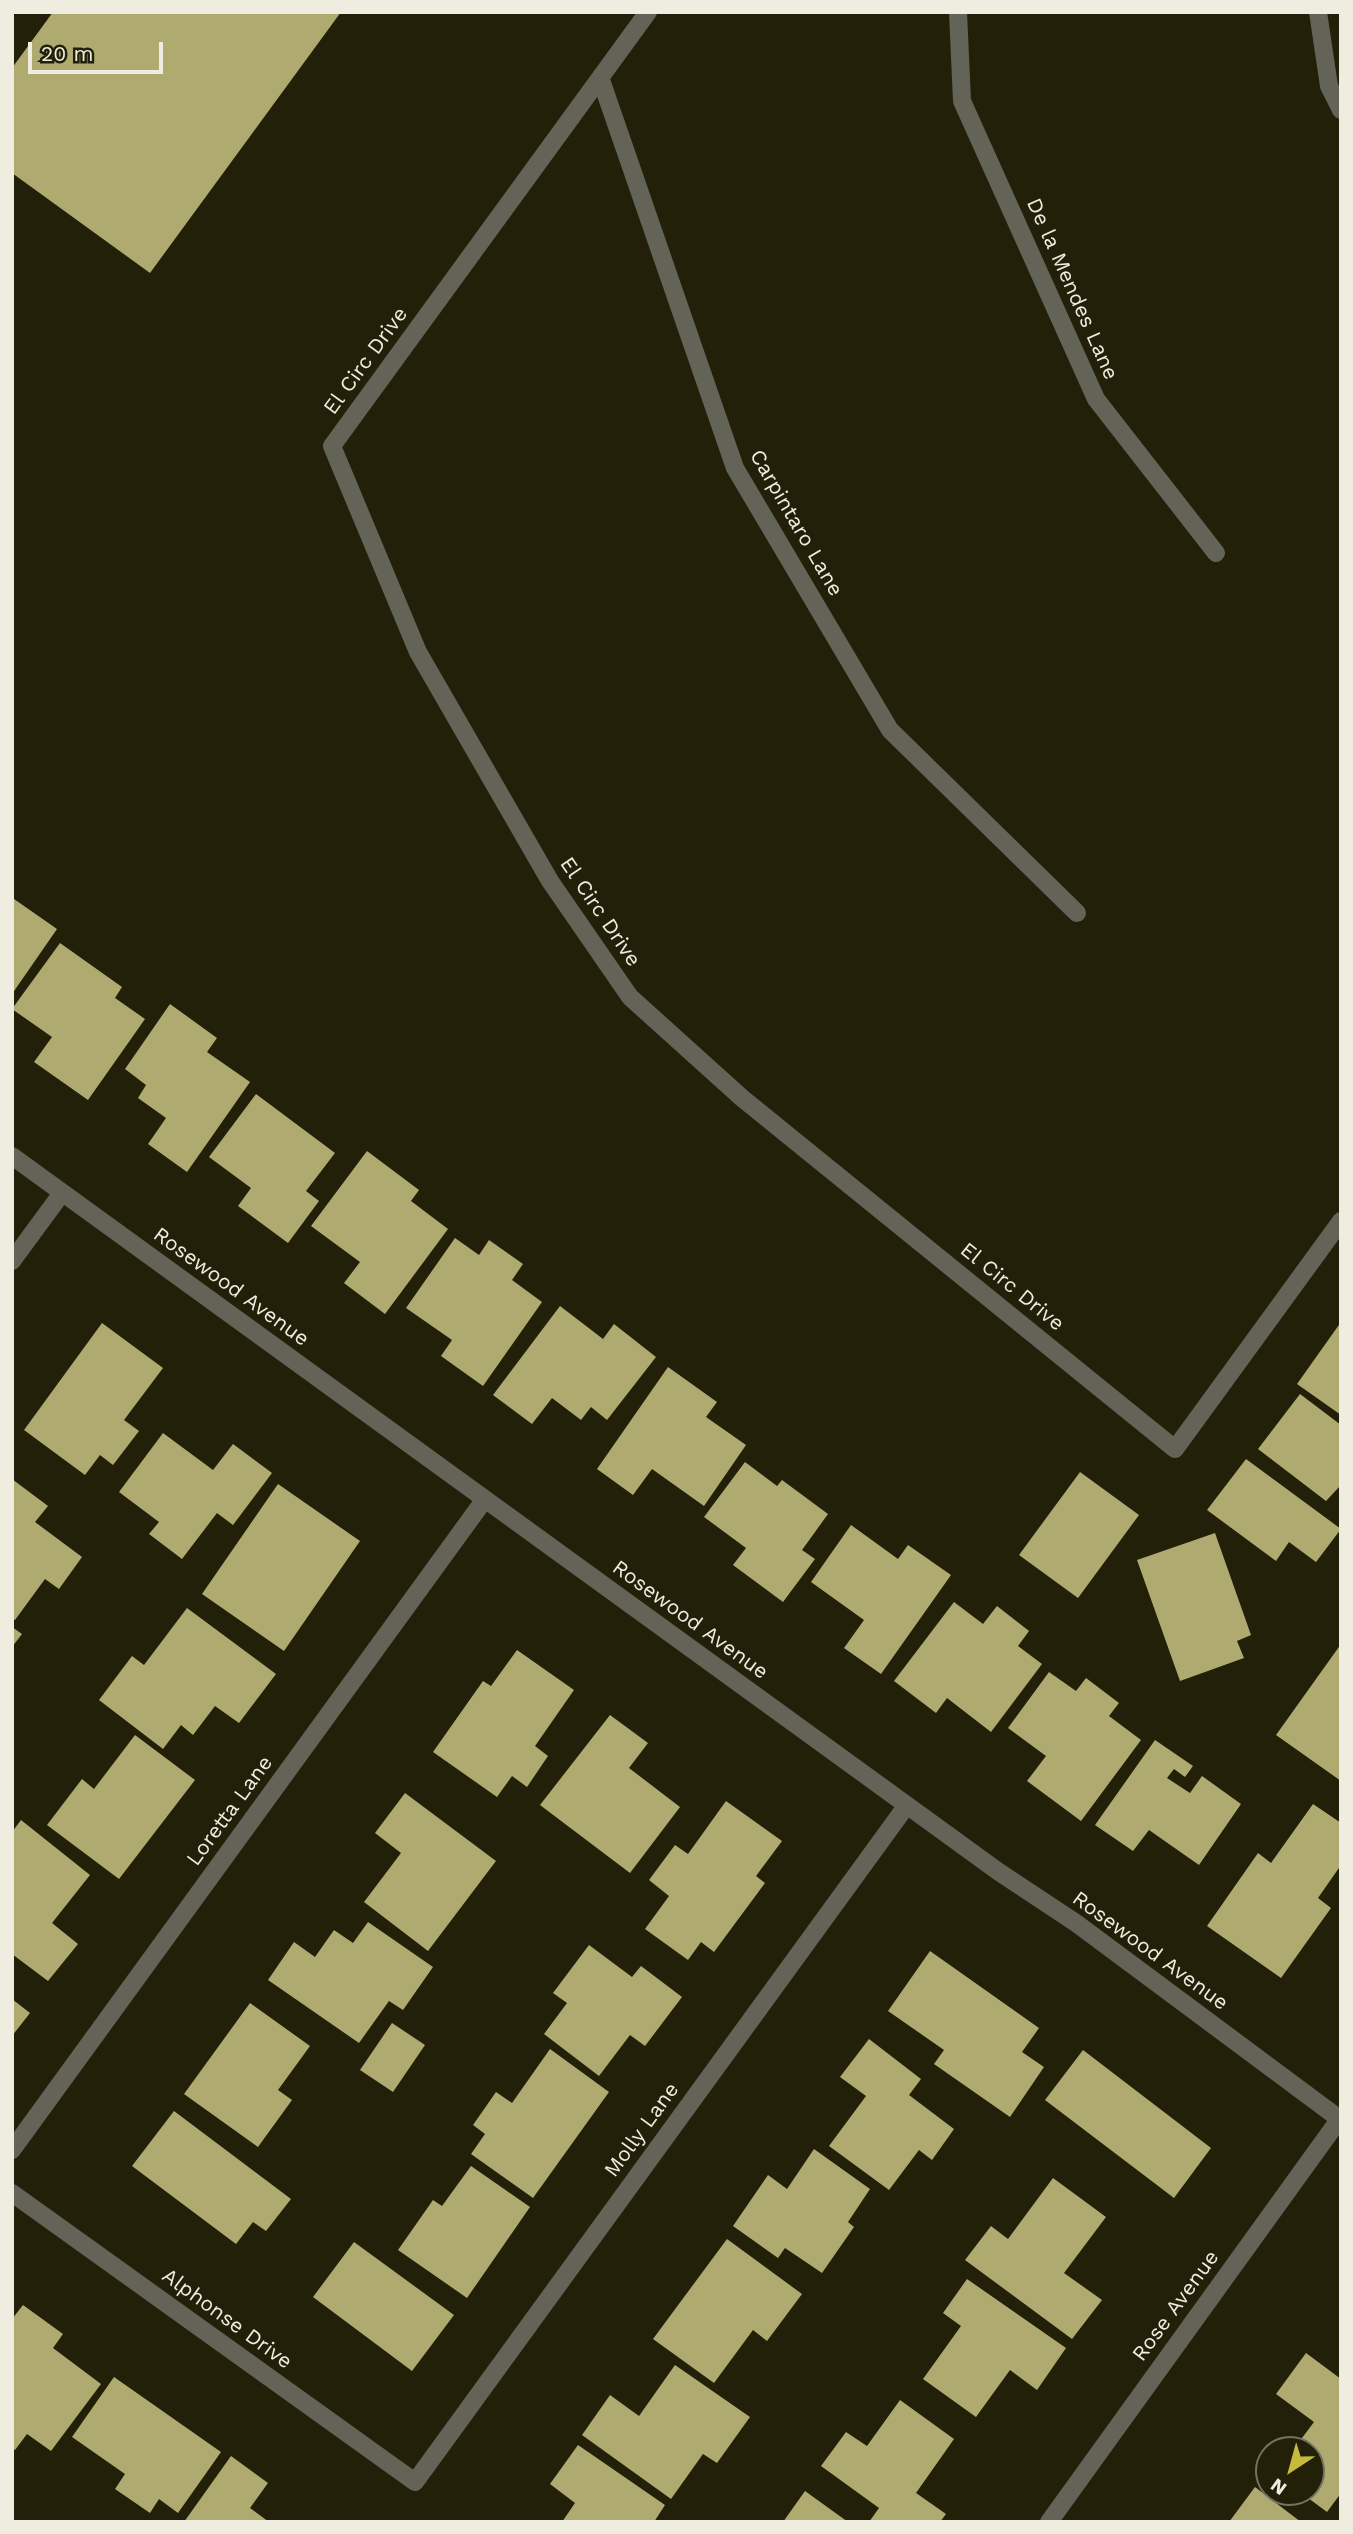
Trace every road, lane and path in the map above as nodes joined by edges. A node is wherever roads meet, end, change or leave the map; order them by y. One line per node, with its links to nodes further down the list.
1 (648, 12): 4 (street, El Circ Drive)
2 (958, 12): 6 (street, De la Mendes Lane)
3 (1318, 12): 5 (street)
4 (601, 80): 7 (street, Carpintaro Lane); 10 (street, El Circ Drive)
5 (1341, 110)
6 (1216, 553)
7 (1077, 913)
8 (12, 1157): 9 (street, Rosewood Avenue)
9 (62, 1193): 11 (street); 12 (street, Rosewood Avenue)
10 (1341, 1222)
11 (12, 1261)
12 (485, 1499): 13 (street, Rosewood Avenue); 15 (street, Loretta Lane)
13 (907, 1805): 14 (street, Rosewood Avenue); 17 (street, Molly Lane)
14 (1340, 2119): 18 (street, Rose Avenue)
15 (12, 2150)
16 (12, 2193): 17 (street, Alphonse Drive)
17 (415, 2482)
18 (1049, 2522)

